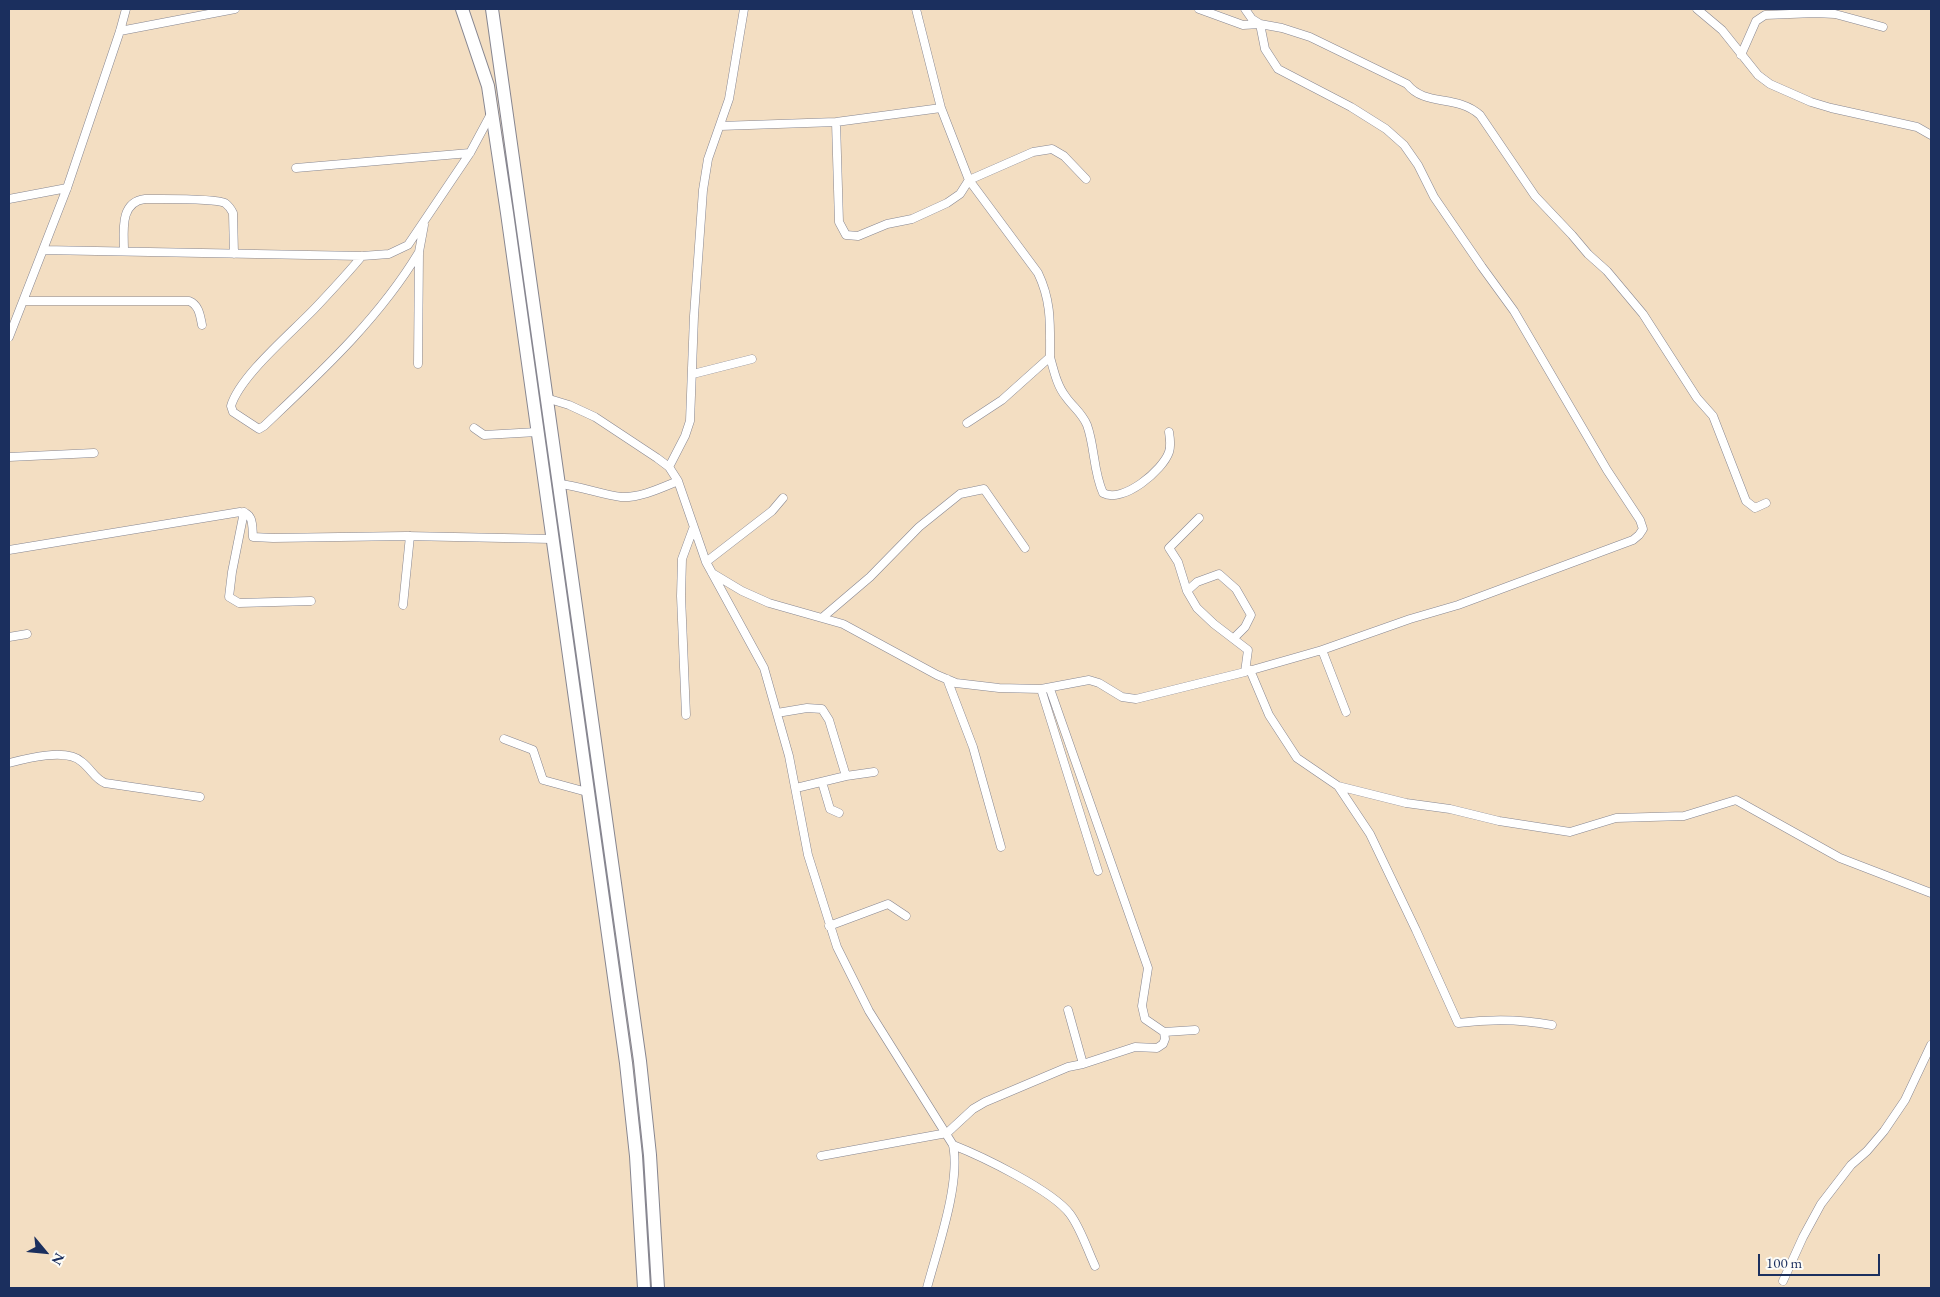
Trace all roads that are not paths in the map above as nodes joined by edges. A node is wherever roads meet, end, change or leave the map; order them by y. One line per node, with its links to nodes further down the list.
1 (126, 9): 12 (street)
2 (234, 9): 12 (street)
3 (462, 9): 15 (highway)
4 (492, 9): 38 (highway)
5 (744, 9): 17 (street)
6 (916, 9): 14 (street)
7 (1199, 9): 10 (street)
8 (1245, 9): 10 (street)
9 (1697, 9): 13 (street)
10 (1260, 24): 49 (street); 66 (street)
11 (1883, 27): 13 (street)
12 (120, 31): 23 (street)
13 (1742, 55): 18 (street)
14 (941, 108): 16 (street); 22 (street)
15 (492, 112): 19 (street); 41 (highway)
16 (836, 122): 17 (street); 22 (street)
17 (720, 126): 37 (street)
18 (1931, 135)
19 (470, 153): 20 (street); 25 (street)
20 (296, 168)
21 (1086, 179): 22 (street)
22 (969, 180): 34 (street)
23 (67, 188): 24 (street); 26 (street)
24 (9, 199)
25 (424, 223): 28 (street); 30 (street)
26 (44, 250): 27 (street); 31 (street)
27 (124, 251): 29 (street); 29 (street)
28 (419, 252): 30 (street); 36 (street)
29 (234, 254): 30 (street)
30 (362, 256)
31 (24, 301): 32 (street); 33 (street)
32 (202, 325)
33 (9, 337)
34 (1050, 357): 39 (street); 42 (street)
35 (752, 359): 37 (street)
36 (418, 364)
37 (693, 374): 45 (street)
38 (546, 398): 45 (street); 47 (highway)
39 (967, 423)
40 (474, 428): 41 (street)
41 (537, 432): 54 (highway)
42 (1169, 432)
43 (94, 453): 44 (street)
44 (9, 456)
45 (669, 467): 46 (street)
46 (678, 481): 47 (street); 52 (street)
47 (559, 484): 100 (highway)
48 (783, 498): 57 (street)
49 (1766, 503)
50 (244, 512): 53 (street); 56 (street); 60 (street)
51 (1199, 518): 59 (street)
52 (693, 529): 57 (street); 72 (street)
53 (410, 536): 54 (street); 61 (street)
54 (552, 539): 80 (highway)
55 (1025, 548): 62 (street)
56 (9, 550)
57 (706, 562): 58 (street)
58 (712, 573): 62 (street); 71 (street)
59 (1187, 591): 65 (street); 65 (street)
60 (311, 601)
61 (403, 605)
62 (824, 617): 68 (street)
63 (28, 634): 64 (street)
64 (9, 637)
65 (1234, 638): 67 (street)
66 (1322, 650): 67 (street); 70 (street)
67 (1248, 671): 69 (street); 78 (street)
68 (947, 679): 69 (street); 83 (street)
69 (1046, 689): 84 (street); 91 (street)
70 (1346, 712)
71 (777, 713): 76 (street); 79 (street)
72 (686, 715)
73 (504, 739): 80 (street)
74 (9, 763): 81 (street)
75 (874, 772): 76 (street)
76 (846, 776): 77 (street)
77 (822, 782): 79 (street); 82 (street)
78 (1338, 786): 85 (street); 89 (street)
79 (796, 788): 87 (street)
80 (587, 792): 99 (highway)
81 (200, 797)
82 (839, 813)
83 (1001, 846)
84 (1098, 871)
85 (1931, 893)
86 (906, 916): 87 (street)
87 (829, 926): 94 (street)
88 (1068, 1010): 93 (street)
89 (1552, 1025)
90 (1195, 1030): 91 (street)
91 (1164, 1032): 93 (street)
92 (1931, 1045): 98 (street)
93 (1083, 1064): 94 (street)
94 (947, 1134): 95 (street); 96 (street)
95 (953, 1146): 97 (street); 101 (street)
96 (821, 1156)
97 (1095, 1266)
98 (1783, 1281)
99 (644, 1288)
100 (658, 1288)
101 (927, 1288)

